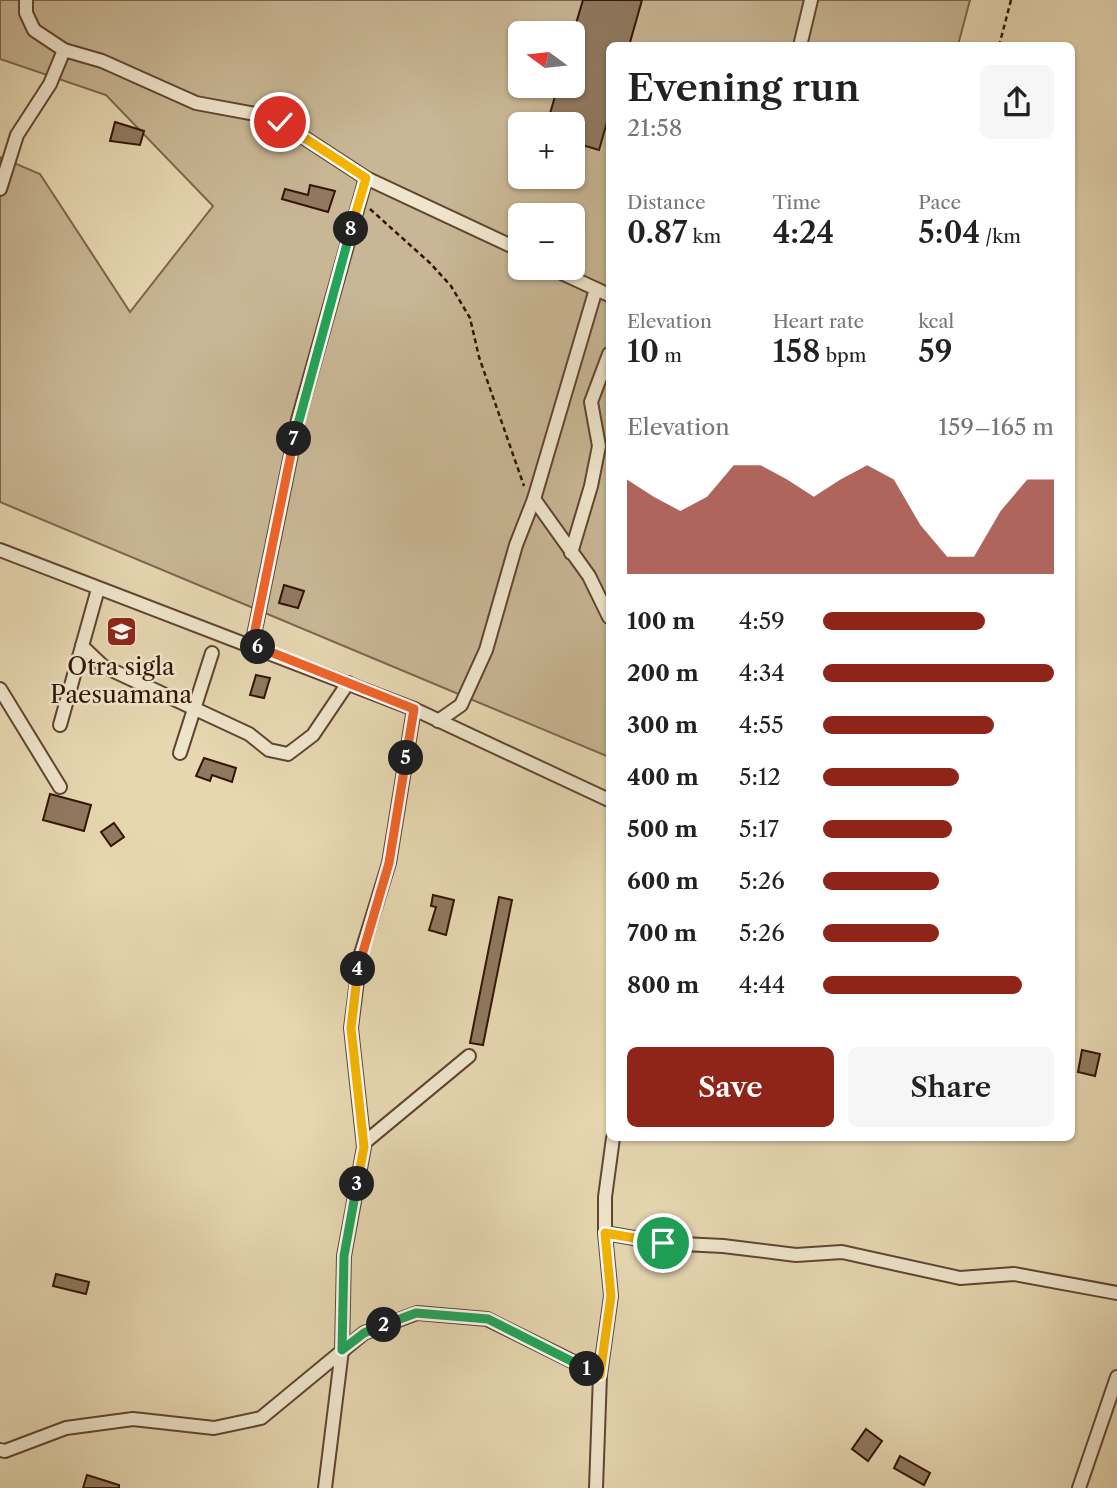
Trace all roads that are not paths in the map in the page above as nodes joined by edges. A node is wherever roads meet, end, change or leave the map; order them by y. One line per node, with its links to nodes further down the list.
1 (26, 0): 4 (street)
2 (811, 0): 3 (street)
3 (801, 42)
4 (64, 50): 5 (street); 6 (street)
5 (366, 178): 7 (street); 17 (street)
6 (0, 189)
7 (508, 244)
8 (577, 280): 9 (street)
9 (596, 289): 10 (street); 12 (street)
10 (606, 294)
11 (606, 362): 14 (street)
12 (534, 499): 14 (street); 24 (street)
13 (0, 550): 15 (street)
14 (571, 553): 16 (street)
15 (97, 589): 17 (street); 18 (street)
16 (606, 611)
17 (252, 645): 20 (street)
18 (82, 646): 22 (street); 25 (street)
19 (212, 653): 22 (street)
20 (348, 684): 22 (street); 23 (street)
21 (0, 689): 27 (street)
22 (194, 708): 26 (street)
23 (414, 709): 24 (street); 31 (street)
24 (438, 721): 28 (street)
25 (60, 725)
26 (180, 753)
27 (60, 787)
28 (606, 799)
29 (469, 1056): 31 (street)
30 (613, 1141): 32 (street)
31 (363, 1143): 34 (street)
32 (605, 1233): 33 (street); 35 (street)
33 (1117, 1293)
34 (342, 1350): 35 (street); 37 (street); 38 (street)
35 (600, 1375): 39 (street)
36 (1117, 1377): 40 (street)
37 (0, 1450)
38 (325, 1488)
39 (596, 1488)
40 (1079, 1488)

